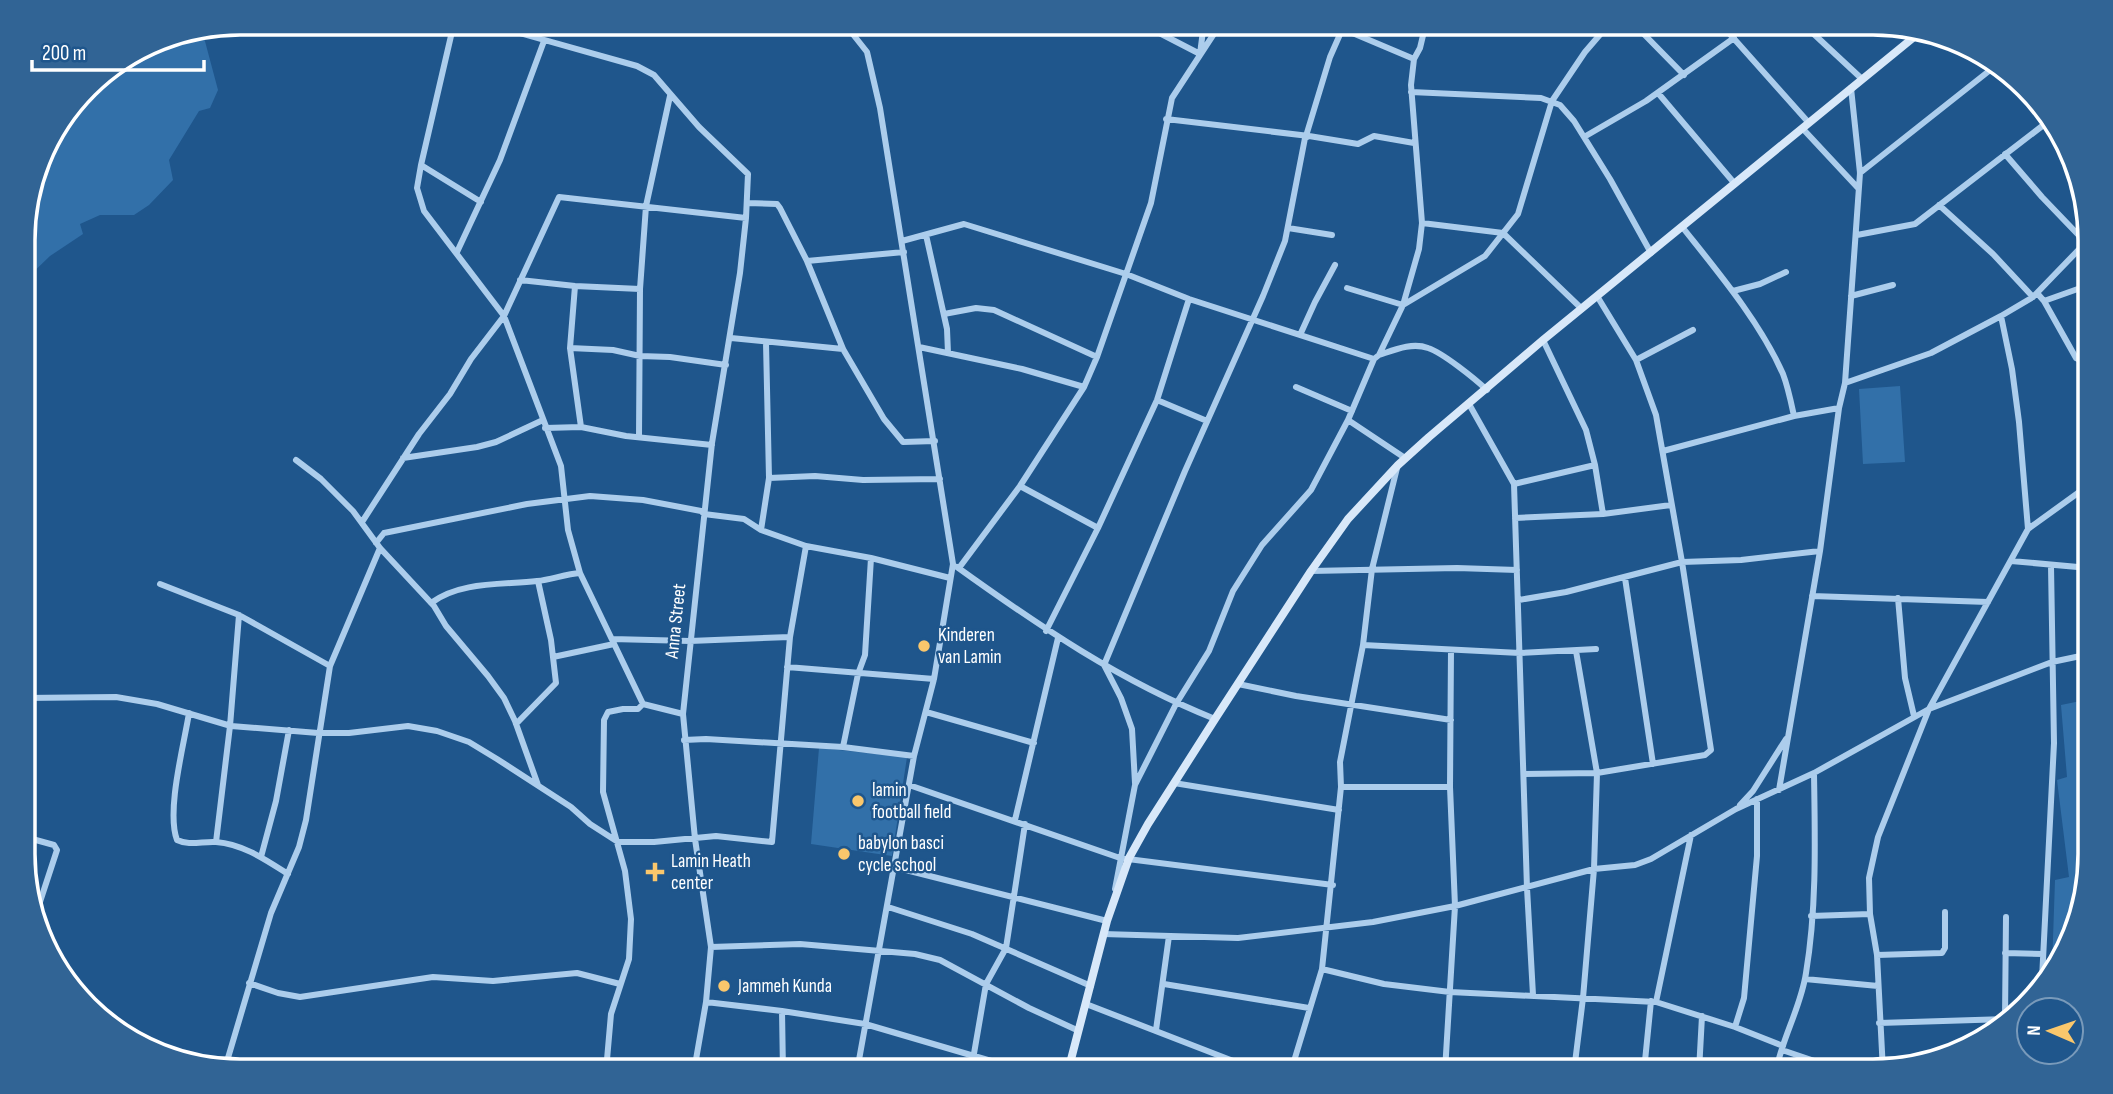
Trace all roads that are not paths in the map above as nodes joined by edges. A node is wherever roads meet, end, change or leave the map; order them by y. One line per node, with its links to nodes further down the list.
1 (451, 35): 34 (street)
2 (524, 35): 16 (street)
3 (854, 35): 51 (street)
4 (1163, 35): 17 (street)
5 (1202, 35): 17 (street)
6 (1213, 35): 17 (street)
7 (1340, 35): 30 (street)
8 (1363, 35): 18 (street)
9 (1423, 35): 18 (street)
10 (1599, 35): 26 (street)
11 (1645, 35): 20 (street)
12 (1731, 35): 14 (street)
13 (1815, 35): 21 (street)
14 (1734, 38): 20 (street); 28 (street)
15 (1912, 39): 21 (main road)
16 (544, 41): 25 (street); 38 (street)
17 (1200, 54): 27 (street)
18 (1414, 59): 23 (street)
19 (1989, 71): 35 (street)
20 (1684, 75): 24 (street)
21 (1862, 79): 22 (main road)
22 (1852, 88): 28 (main road); 35 (street)
23 (1411, 92): 26 (street); 32 (street)
24 (1658, 93): 31 (street); 36 (street)
25 (670, 96): 39 (street, Anna Street); 41 (street)
26 (1552, 101): 31 (street); 46 (street)
27 (1166, 119): 30 (street); 59 (street)
28 (1806, 126): 36 (main road); 37 (street)
29 (2044, 127): 33 (street)
30 (1308, 136): 32 (street); 44 (street)
31 (1584, 137): 55 (street)
32 (1415, 143): 43 (street)
33 (2005, 154): 40 (street); 47 (street)
34 (421, 165): 38 (street); 54 (street)
35 (1860, 173): 37 (street)
36 (1735, 184): 45 (main road)
37 (1858, 188): 50 (street)
38 (481, 202): 54 (street)
39 (747, 203): 42 (street, Anna Street); 56 (street)
40 (1939, 205): 50 (street); 67 (street)
41 (646, 206): 42 (street); 60 (street); 64 (street)
42 (747, 218): 80 (street, Anna Street)
43 (1422, 223): 46 (street); 72 (street)
44 (1288, 228): 49 (street); 77 (street)
45 (1683, 228): 55 (main road); 66 (street)
46 (1503, 233): 72 (street); 73 (street)
47 (2077, 233)
48 (926, 235): 51 (street); 59 (street); 74 (street)
49 (1332, 235)
50 (1857, 235): 69 (street)
51 (902, 242): 52 (street)
52 (904, 252): 56 (street); 83 (street)
53 (2078, 252): 67 (street)
54 (457, 253): 75 (street)
55 (1651, 253): 68 (main road)
56 (807, 261): 85 (street)
57 (1335, 265): 79 (street)
58 (1786, 272): 66 (street)
59 (1126, 274): 70 (street); 88 (street)
60 (520, 280): 62 (street); 75 (street)
61 (1893, 285): 69 (street)
62 (575, 286): 64 (street); 84 (street)
63 (1347, 288): 72 (street)
64 (640, 289): 87 (street)
65 (2078, 289): 71 (street)
66 (1733, 291): 101 (street)
67 (2035, 295): 71 (street); 76 (street)
68 (1597, 296): 73 (main road); 91 (street)
69 (1851, 296): 93 (street)
70 (1189, 299): 77 (street); 97 (street)
71 (2044, 301): 90 (street)
72 (1403, 305): 89 (street)
73 (1582, 309): 81 (main road)
74 (944, 314): 86 (street); 88 (street)
75 (504, 316): 104 (street); 110 (street)
76 (2001, 316): 93 (street); 126 (street)
77 (1253, 319): 79 (street); 103 (street)
78 (1693, 330): 91 (street)
79 (1300, 335): 89 (street)
80 (730, 338): 82 (street); 92 (street, Anna Street)
81 (1543, 340): 96 (main road); 113 (street)
82 (766, 343): 85 (street); 114 (street)
83 (919, 346): 86 (street); 107 (street)
84 (570, 348): 87 (street); 105 (street)
85 (843, 349): 107 (street)
86 (947, 353): 94 (street)
87 (640, 356): 92 (street); 106 (street)
88 (1097, 356): 94 (street)
89 (1376, 357): 96 (street); 100 (street)
90 (2078, 359)
91 (1636, 360): 109 (street)
92 (726, 365): 108 (street, Anna Street)
93 (1845, 383): 99 (street)
94 (1084, 387): 117 (street)
95 (1296, 387): 100 (street)
96 (1486, 390): 98 (main road)
97 (1157, 400): 103 (street); 125 (street)
98 (1469, 404): 112 (main road); 116 (street)
99 (1839, 408): 101 (street); 130 (street)
100 (1352, 411): 102 (street)
101 (1794, 416): 109 (street)
102 (1348, 420): 112 (street); 172 (street)
103 (1207, 421): 164 (street)
104 (544, 424): 105 (street); 110 (street); 119 (street)
105 (581, 427): 106 (street)
106 (639, 436): 108 (street)
107 (935, 441): 115 (street)
108 (712, 445): 121 (street, Anna Street)
109 (1663, 451): 120 (street)
110 (403, 458): 124 (street)
111 (296, 460): 124 (street)
112 (1401, 461): 137 (street); 139 (main road)
113 (1595, 465): 116 (street); 122 (street)
114 (769, 478): 115 (street); 127 (street)
115 (940, 479): 134 (street)
116 (1514, 484): 123 (street)
117 (1020, 486): 125 (street); 134 (street)
118 (2078, 493): 126 (street)
119 (565, 498): 121 (street); 128 (street); 140 (street)
120 (1671, 505): 122 (street); 133 (street)
121 (704, 514): 127 (street); 154 (street, Anna Street)
122 (1603, 514): 123 (street)
123 (1515, 518): 138 (street)
124 (362, 522): 128 (street)
125 (1098, 528): 151 (street)
126 (2028, 529): 132 (street)
127 (761, 530): 129 (street)
128 (378, 546): 149 (street); 165 (street)
129 (806, 546): 131 (street); 152 (street)
130 (1820, 551): 133 (street); 145 (street)
131 (871, 558): 141 (street); 167 (street)
132 (2011, 561): 135 (street); 148 (street)
133 (1682, 562): 142 (street); 191 (street)
134 (956, 566): 141 (street); 151 (street)
135 (2052, 566): 136 (street); 163 (street)
136 (2078, 567)
137 (1372, 569): 138 (street); 139 (street); 156 (street)
138 (1517, 570): 147 (street)
139 (1311, 572): 169 (main road)
140 (580, 573): 143 (street); 155 (street)
141 (950, 578): 168 (street)
142 (1625, 578): 147 (street); 191 (street)
143 (538, 581): 149 (street); 161 (street)
144 (160, 584): 150 (street)
145 (1812, 596): 146 (street); 185 (street)
146 (1898, 598): 148 (street); 178 (street)
147 (1519, 600): 160 (street)
148 (1988, 602): 174 (street)
149 (431, 603): 181 (street)
150 (239, 615): 165 (street); 182 (street)
151 (1046, 631): 153 (street)
152 (790, 637): 154 (street); 166 (street)
153 (1058, 638): 164 (street); 187 (street)
154 (690, 641): 155 (street); 177 (street, Anna Street)
155 (613, 642): 161 (street); 171 (street)
156 (1363, 645): 158 (street); 173 (street)
157 (1596, 649): 159 (street)
158 (1451, 650): 160 (street); 180 (street)
159 (1576, 651): 160 (street); 192 (street)
160 (1520, 653): 194 (street)
161 (553, 656): 181 (street)
162 (2078, 657): 163 (street)
163 (2052, 662): 174 (street); 235 (street)
164 (1104, 665): 172 (street); 198 (street)
165 (330, 666): 184 (street)
166 (787, 667): 167 (street); 188 (street)
167 (858, 674): 168 (street); 189 (street)
168 (934, 679): 175 (street)
169 (1238, 684): 173 (street); 179 (main road)
170 (35, 698): 176 (street)
171 (643, 704): 177 (street); 211 (street)
172 (1177, 704): 179 (street); 198 (street)
173 (1352, 705): 180 (street); 199 (street)
174 (1929, 709): 178 (street); 224 (street)
175 (926, 712): 187 (street); 190 (street)
176 (189, 713): 182 (street); 210 (street)
177 (683, 714): 186 (street, Anna Street)
178 (1914, 716): 193 (street)
179 (1215, 719): 195 (main road)
180 (1451, 720): 200 (street)
181 (516, 724): 196 (street)
182 (230, 726): 183 (street); 210 (street)
183 (289, 730): 184 (street); 212 (street)
184 (318, 733): 196 (street); 216 (street)
185 (1789, 735): 201 (street); 203 (street)
186 (684, 740): 188 (street); 208 (street, Anna Street)
187 (1034, 743): 205 (street)
188 (782, 744): 189 (street); 208 (street)
189 (842, 747): 190 (street)
190 (914, 756): 197 (street)
191 (1653, 764): 192 (street)
192 (1597, 773): 194 (street); 215 (street)
193 (1814, 773): 201 (street); 225 (street)
194 (1524, 774): 218 (street)
195 (1174, 783): 204 (street); 213 (main road)
196 (538, 785): 211 (street)
197 (909, 785): 205 (street); 214 (street)
198 (1135, 785): 213 (street)
199 (1341, 787): 200 (street); 204 (street)
200 (1450, 787): 222 (street)
201 (1779, 790): 202 (street)
202 (1757, 799): 203 (street); 259 (street)
203 (1736, 809): 207 (street)
204 (1339, 810): 217 (street)
205 (1015, 820): 206 (street)
206 (1025, 824): 213 (street); 219 (street)
207 (1691, 835): 215 (street); 250 (street)
208 (695, 839): 211 (street); 231 (street, Anna Street)
209 (35, 840): 220 (street)
210 (216, 842): 212 (street)
211 (618, 842): 241 (street)
212 (261, 857): 216 (street)
213 (1125, 858): 217 (street); 227 (main road)
214 (894, 867): 219 (street); 221 (street)
215 (1594, 869): 218 (street); 248 (street)
216 (288, 873): 240 (street)
217 (1333, 885): 228 (street)
218 (1527, 888): 222 (street); 247 (street)
219 (1014, 897): 227 (street); 232 (street)
220 (41, 900)
221 (888, 906): 232 (street); 233 (street)
222 (1455, 906): 228 (street); 246 (street)
223 (1945, 912): 236 (street)
224 (1870, 914): 225 (street); 236 (street)
225 (1811, 916): 239 (street)
226 (2006, 917): 234 (street)
227 (1107, 921): 229 (main road)
228 (1328, 927): 230 (street); 237 (street)
229 (1103, 934): 230 (street); 244 (main road)
230 (1169, 936): 243 (street)
231 (711, 947): 233 (street); 249 (street, Anna Street)
232 (1006, 948): 242 (street); 244 (street)
233 (878, 950): 242 (street); 258 (street)
234 (2005, 953): 235 (street); 253 (street)
235 (2043, 954): 238 (street)
236 (1877, 955): 245 (street)
237 (1322, 969): 246 (street); 252 (street)
238 (2042, 969)
239 (1805, 979): 245 (street); 262 (street)
240 (249, 984): 241 (street); 264 (street)
241 (620, 984): 265 (street)
242 (986, 984): 261 (street); 263 (street)
243 (1164, 984): 252 (street); 260 (street)
244 (1091, 986): 251 (main road)
245 (1878, 986): 257 (street)
246 (1450, 992): 247 (street); 274 (street)
247 (1533, 995): 248 (street)
248 (1583, 998): 250 (street); 275 (street)
249 (706, 1002): 254 (street); 266 (street, Anna Street)
250 (1653, 1002): 255 (street); 276 (street)
251 (1086, 1004): 260 (street); 261 (main road)
252 (1309, 1008): 273 (street)
253 (2006, 1010)
254 (782, 1011): 258 (street); 267 (street)
255 (1702, 1016): 259 (street); 277 (street)
256 (1993, 1019): 257 (street)
257 (1879, 1023): 280 (street)
258 (865, 1024): 263 (street); 268 (street)
259 (1735, 1027): 262 (street)
260 (1156, 1030): 272 (street)
261 (1079, 1031): 271 (main road)
262 (1783, 1048): 278 (street); 279 (street)
263 (973, 1054): 269 (street); 270 (street)
264 (228, 1059)
265 (607, 1059)
266 (696, 1059)
267 (783, 1059)
268 (859, 1059)
269 (972, 1059)
270 (988, 1059)
271 (1071, 1059)
272 (1229, 1059)
273 (1294, 1059)
274 (1446, 1059)
275 (1575, 1059)
276 (1646, 1059)
277 (1700, 1059)
278 (1780, 1059)
279 (1812, 1059)
280 (1884, 1059)

